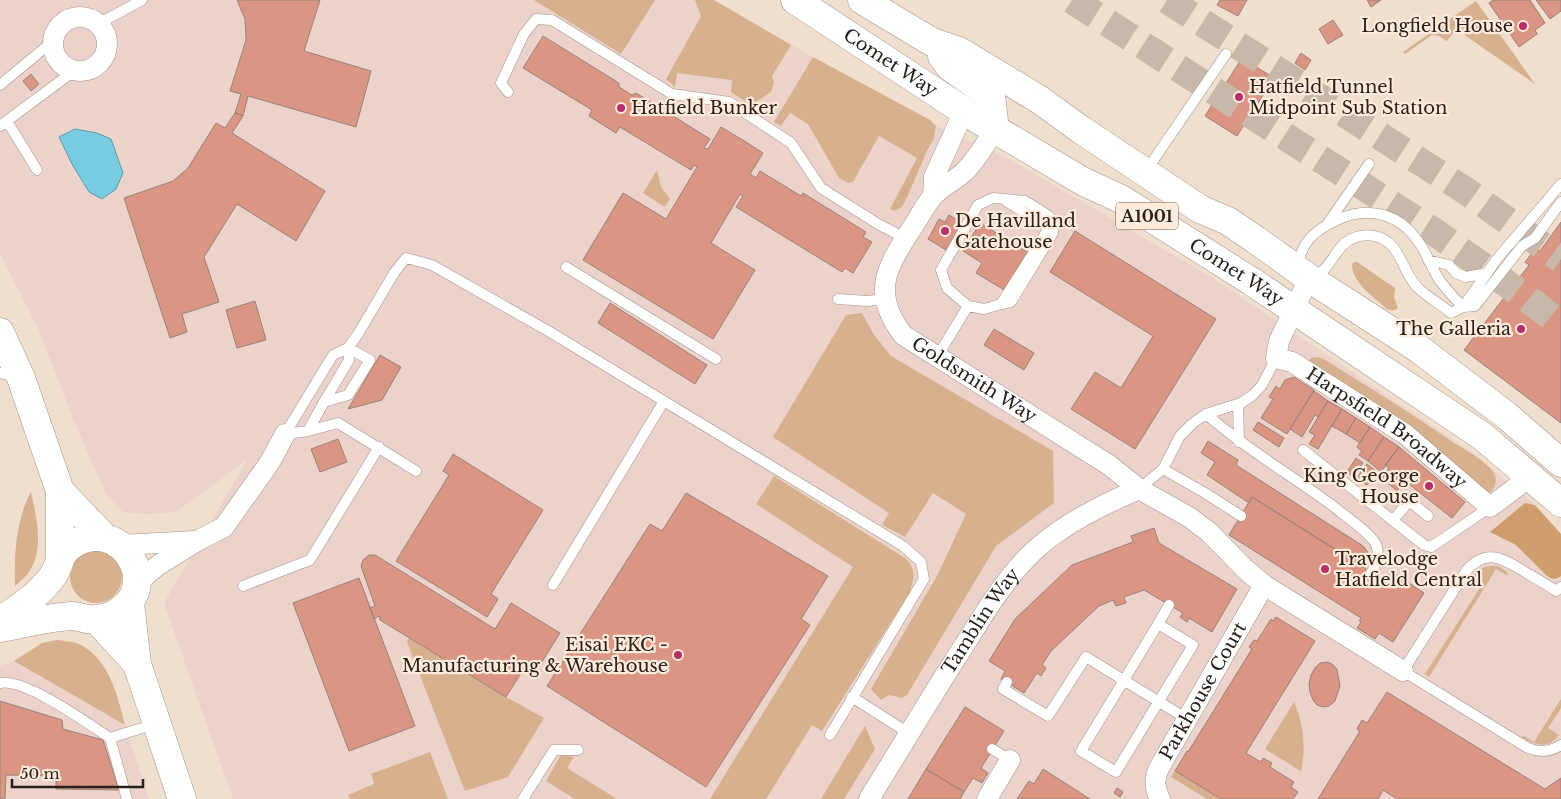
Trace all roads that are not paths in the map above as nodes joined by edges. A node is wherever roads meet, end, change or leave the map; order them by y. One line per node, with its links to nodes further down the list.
1 (142, 0): 4 (lane)
2 (795, 0): 13 (main road, Comet Way / A1001)
3 (862, 0): 6 (main road, Comet Way / A1001)
4 (98, 24): 5 (street); 8 (street)
5 (52, 42): 8 (street); 9 (lane)
6 (932, 42): 11 (main road, Comet Way / A1001); 12 (main road, A1001)
7 (1226, 54): 18 (lane)
8 (74, 71): 14 (lane)
9 (0, 85)
10 (508, 92): 24 (lane)
11 (1029, 94): 12 (main road); 18 (main road, Comet Way / A1001)
12 (991, 96): 13 (main road); 15 (main road)
13 (964, 111): 15 (main road, Comet Way / A1001); 20 (street, Goldsmith Way)
14 (3, 124): 17 (lane)
15 (995, 130): 20 (street, Goldsmith Way); 33 (main road, Comet Way / A1001)
16 (1369, 164): 23 (lane)
17 (37, 170)
18 (1144, 172): 22 (main road, Comet Way / A1001)
19 (1561, 184): 27 (lane)
20 (933, 196): 24 (street, Goldsmith Way)
21 (1561, 202): 32 (lane)
22 (1200, 209): 28 (main road, Comet Way / A1001); 33 (main road, A1001)
23 (1328, 224): 25 (lane); 28 (lane)
24 (905, 238): 30 (street, Goldsmith Way)
25 (1428, 260): 27 (lane); 32 (lane)
26 (566, 267): 38 (lane)
27 (1487, 273): 32 (lane)
28 (1309, 278): 32 (lane); 33 (street); 49 (main road, Comet Way / A1001)
29 (838, 299): 30 (lane)
30 (886, 299): 36 (street, Goldsmith Way)
31 (968, 306): 31 (lane); 36 (lane)
32 (1463, 307)
33 (1294, 310): 37 (street); 52 (main road, Comet Way / A1001)
34 (0, 332): 39 (main road)
35 (348, 348): 40 (lane); 41 (lane); 41 (lane); 45 (lane)
36 (937, 357): 53 (street, Goldsmith Way)
37 (1276, 358): 42 (lane); 56 (street, Harpsfield Broadway)
38 (716, 359)
39 (10, 375): 54 (main road)
40 (664, 401): 64 (lane); 79 (lane)
41 (324, 402): 44 (lane)
42 (1238, 404): 43 (lane); 46 (lane)
43 (1206, 414): 46 (lane); 50 (lane)
44 (308, 431): 45 (lane); 47 (lane)
45 (285, 434): 61 (street)
46 (1239, 442): 63 (lane)
47 (378, 448): 51 (lane); 66 (lane)
48 (1303, 450): 59 (lane)
49 (1561, 463)
50 (1163, 470): 53 (lane); 57 (lane)
51 (416, 471)
52 (1526, 472): 55 (main road, Comet Way / A1001); 56 (street)
53 (1139, 489): 65 (street, Goldsmith Way); 83 (street, Tamblin Way)
54 (60, 491): 60 (main road); 62 (main road)
55 (1561, 502)
56 (1490, 507): 59 (lane)
57 (1241, 516)
58 (1428, 516): 59 (lane)
59 (1393, 520)
60 (112, 541): 61 (street); 62 (main road); 68 (main road)
61 (198, 541): 68 (street)
62 (57, 565): 70 (main road); 71 (main road)
63 (1372, 572)
64 (553, 585)
65 (1264, 585): 75 (street, Goldsmith Way); 81 (street, Parkhouse Court)
66 (243, 586)
67 (1561, 587): 75 (lane)
68 (134, 593): 70 (main road); 74 (main road)
69 (1170, 605): 72 (lane)
70 (85, 618): 73 (main road); 74 (main road)
71 (0, 621)
72 (1158, 624): 76 (lane); 80 (lane)
73 (0, 628)
74 (137, 664): 82 (main road)
75 (1403, 671): 86 (lane)
76 (1123, 680): 77 (lane); 80 (lane); 80 (lane)
77 (1006, 682)
78 (0, 683): 85 (lane)
79 (852, 697): 83 (lane); 84 (lane)
80 (1159, 702): 81 (lane)
81 (1187, 719): 95 (street, Parkhouse Court)
82 (156, 724): 85 (lane); 91 (main road)
83 (910, 734): 93 (street, Tamblin Way)
84 (830, 736)
85 (110, 738): 90 (lane)
86 (1561, 745)
87 (992, 749): 89 (lane)
88 (578, 750): 92 (lane)
89 (1010, 760): 94 (street)
90 (127, 799)
91 (182, 799)
92 (523, 799)
93 (869, 799)
94 (987, 799)
95 (1160, 799)

